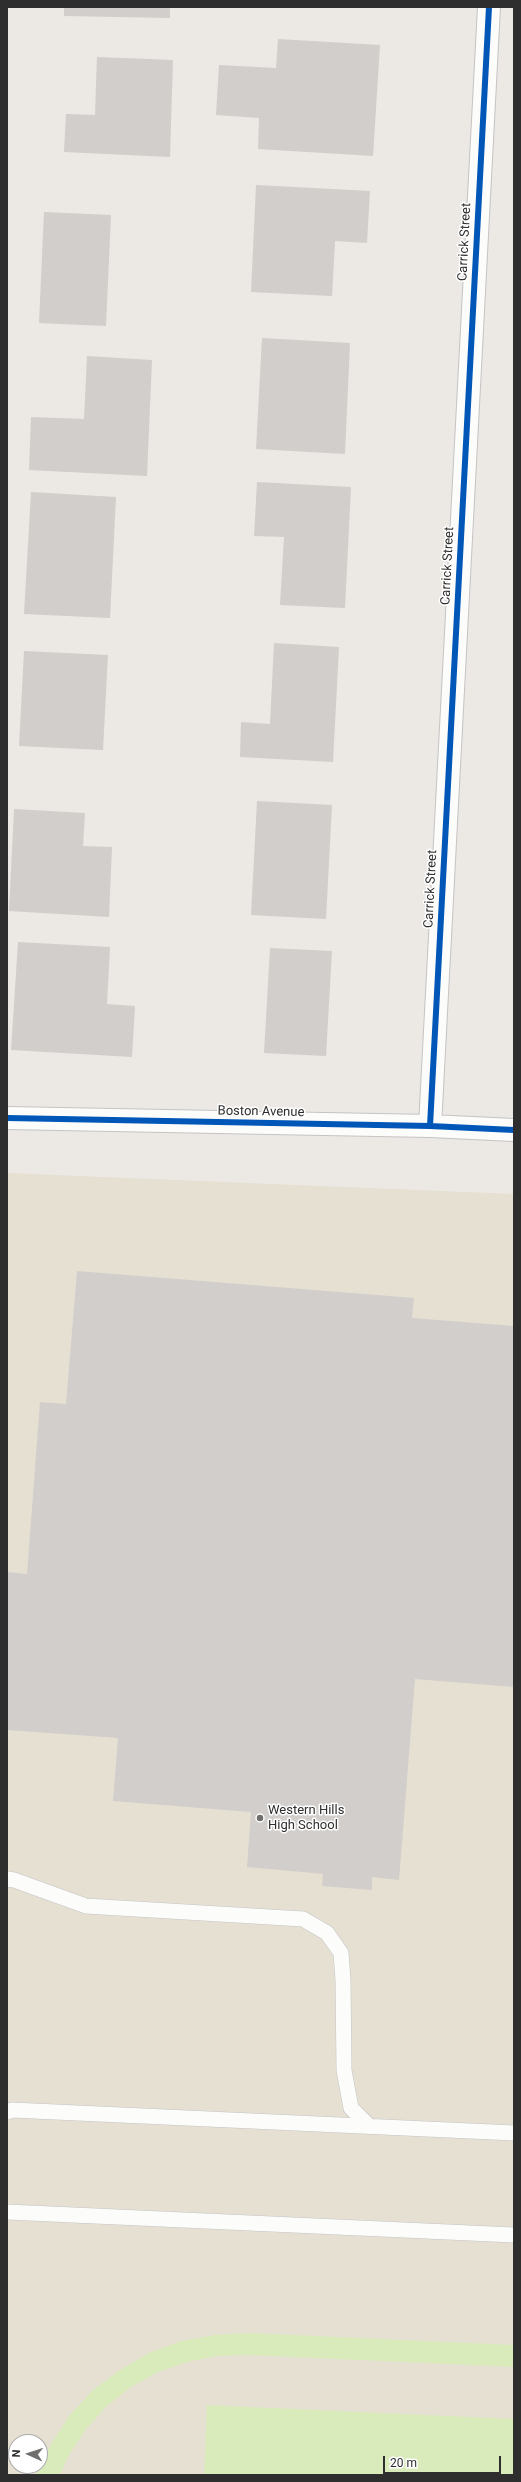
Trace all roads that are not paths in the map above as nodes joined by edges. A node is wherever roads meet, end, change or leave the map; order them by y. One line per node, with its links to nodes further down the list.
1 (488, 7): 3 (street, Carrick Street)
2 (7, 1118): 3 (street, Boston Avenue)
3 (430, 1126): 4 (street, Boston Avenue)
4 (514, 1130)
5 (7, 1879): 7 (lane)
6 (7, 2112): 7 (lane)
7 (369, 2126): 8 (lane)
8 (514, 2133)
9 (7, 2212): 10 (lane)
10 (514, 2236)

